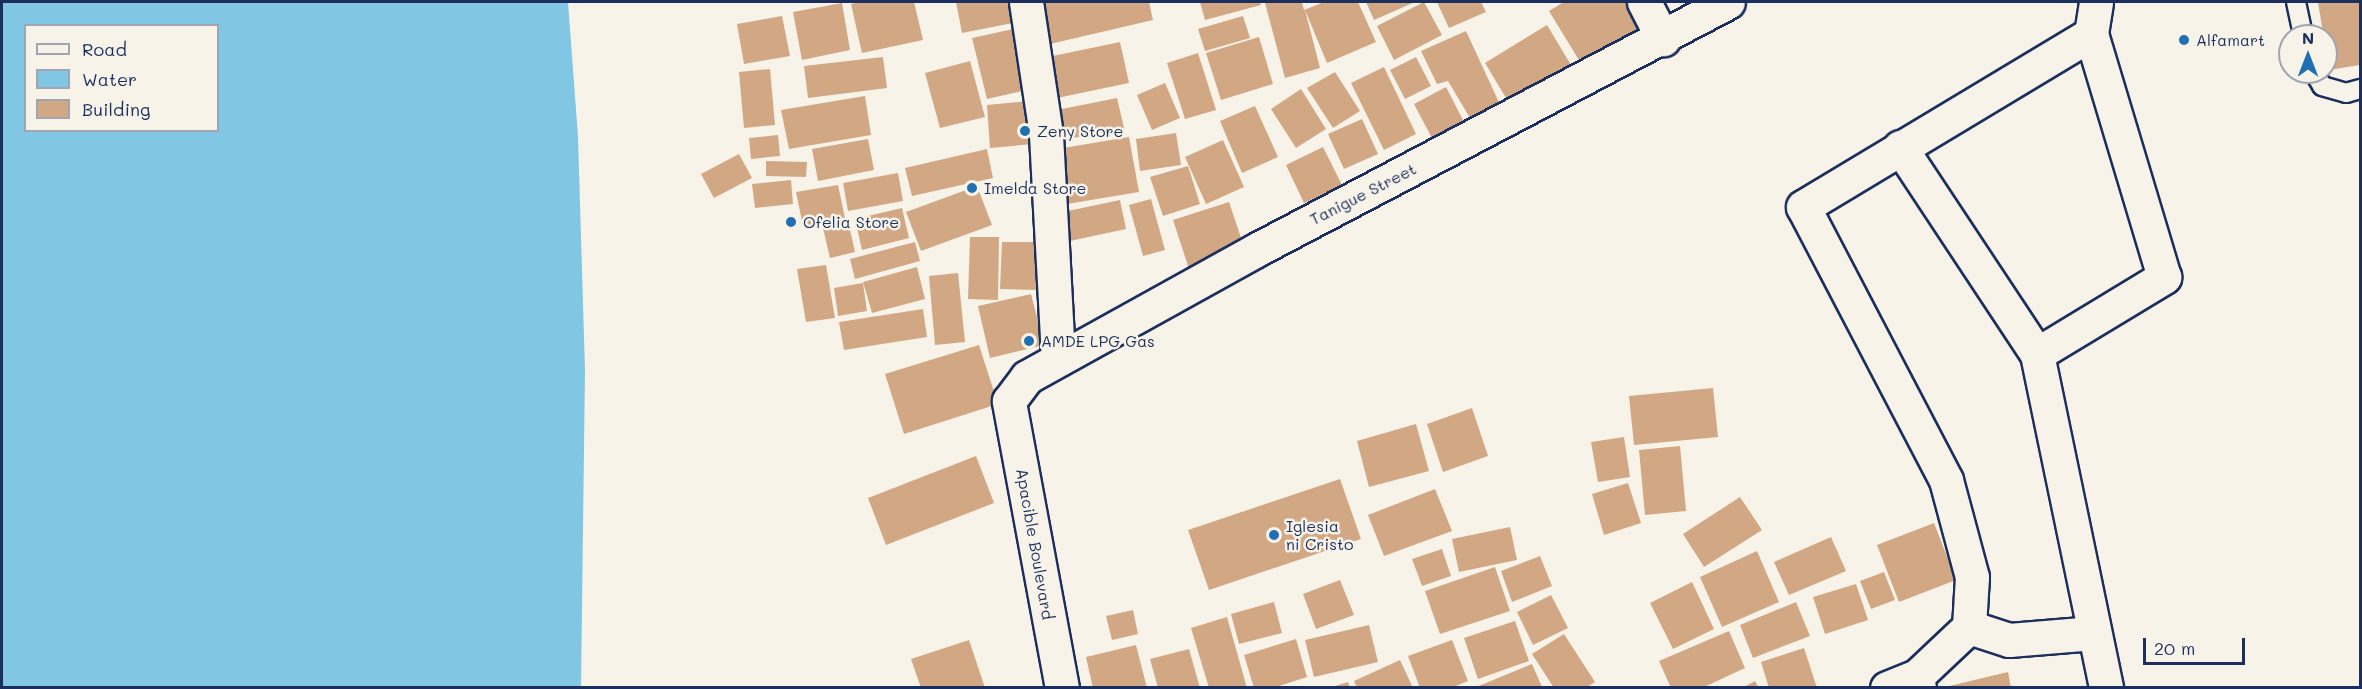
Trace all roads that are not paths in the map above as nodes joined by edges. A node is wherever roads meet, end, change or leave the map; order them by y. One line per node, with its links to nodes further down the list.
1 (1026, 2): 13 (street)
2 (1644, 2): 8 (street)
3 (1728, 2): 8 (street, Tanigue Street)
4 (2096, 2): 7 (street)
5 (2296, 2): 6 (lane)
6 (2301, 24)
7 (2091, 34): 11 (street); 12 (street)
8 (1663, 39): 13 (street, Tanigue Street)
9 (2321, 84): 10 (lane)
10 (2361, 89)
11 (1900, 147): 12 (street); 15 (street)
12 (2037, 354): 16 (street)
13 (1058, 357): 14 (street, Tanigue Street)
14 (1009, 401): 18 (street, Apacible Boulevard)
15 (1969, 627): 16 (street); 17 (street)
16 (2094, 633): 19 (street)
17 (1908, 684)
18 (1062, 687)
19 (2106, 687)

